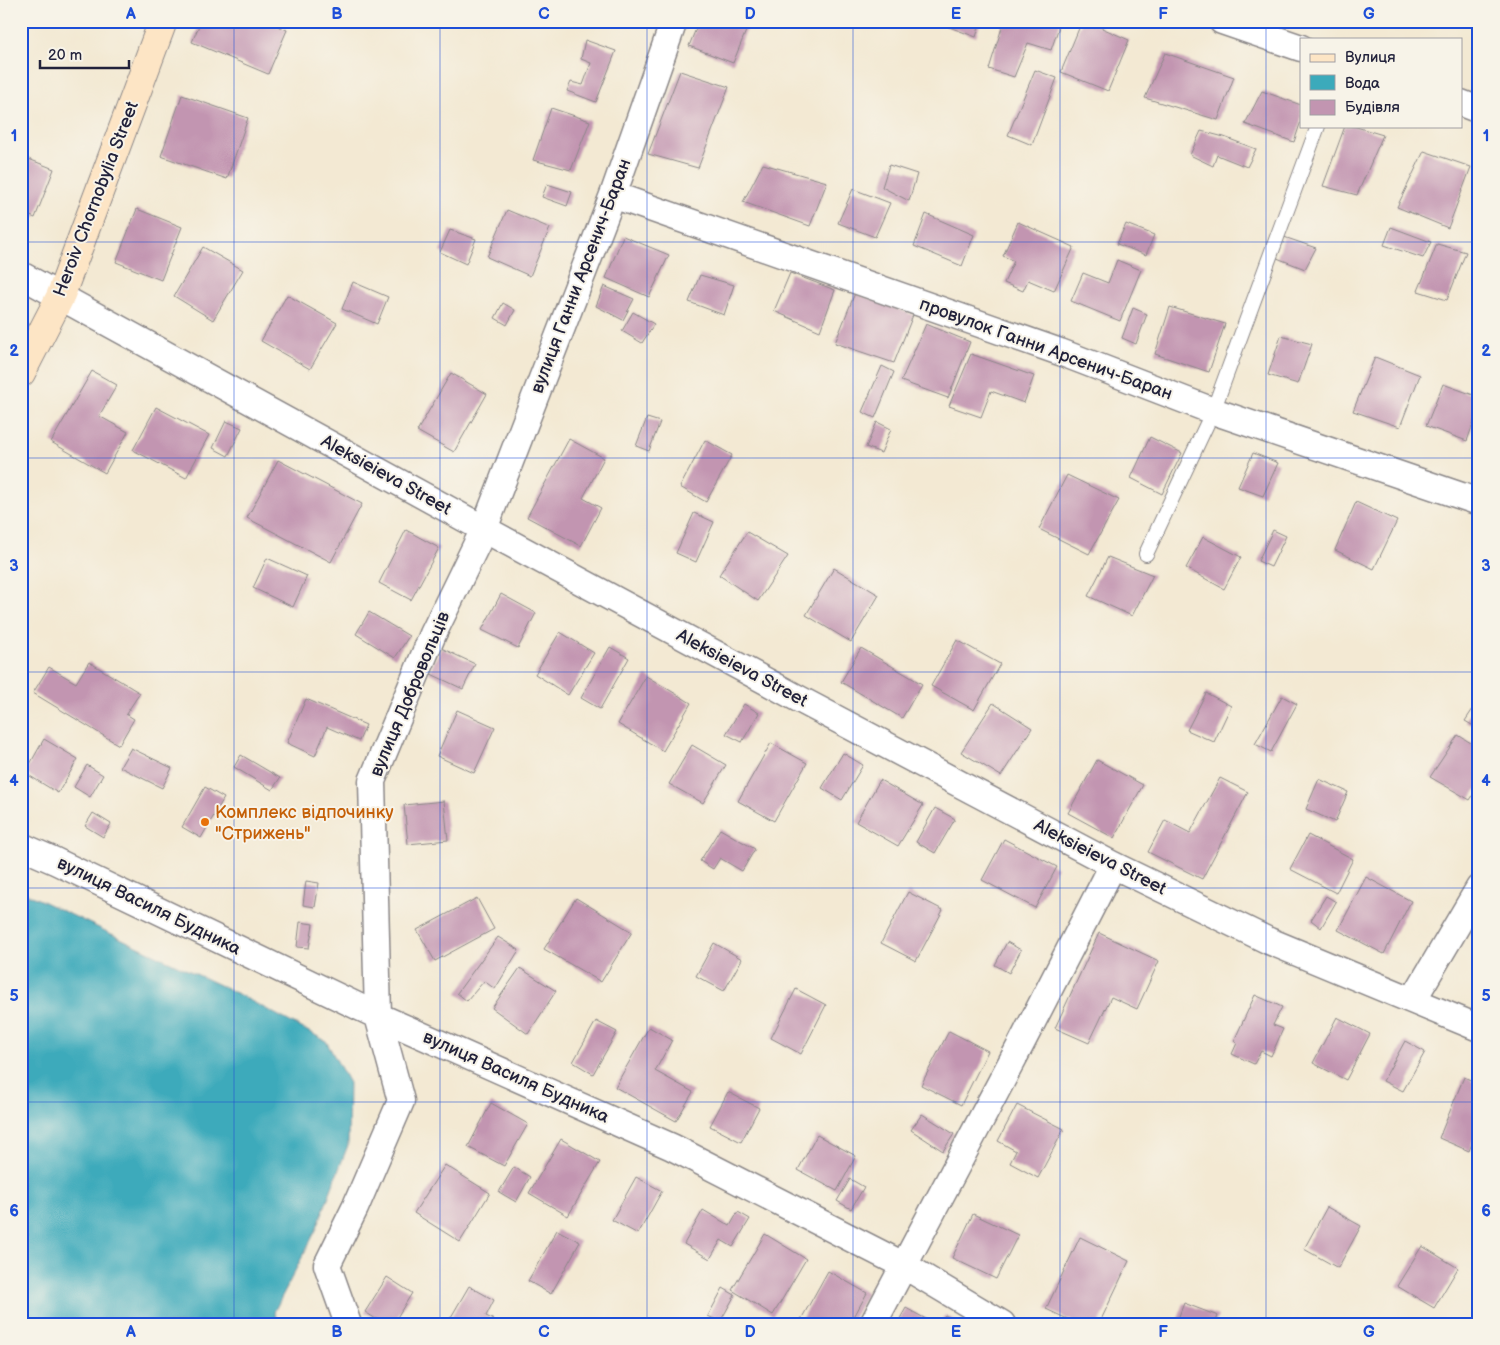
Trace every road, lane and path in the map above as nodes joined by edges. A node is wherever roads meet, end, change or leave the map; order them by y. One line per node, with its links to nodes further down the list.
1 (163, 21): 10 (main road, Heroiv Chornobylia Street)
2 (674, 21): 8 (street, вулиця Ганни Арсенич-Баран)
3 (1222, 21): 4 (street)
4 (1300, 48)
5 (1462, 103): 6 (street)
6 (1479, 110)
7 (1317, 128): 12 (lane)
8 (613, 194): 12 (street, провулок Ганни Арсенич-Баран); 14 (street, вулиця Ганни Арсенич-Баран)
9 (21, 275): 10 (street, Aleksieieva Street)
10 (60, 297): 11 (main road, Heroiv Chornobylia Street); 14 (street, Aleksieieva Street)
11 (21, 373)
12 (1213, 411): 13 (street, провулок Ганни Арсенич-Баран); 15 (lane)
13 (1479, 502)
14 (484, 529): 17 (street, Aleksieieva Street); 20 (street, вулиця Добровольців)
15 (1146, 554)
16 (21, 846): 20 (street, вулиця Василя Будника)
17 (1113, 865): 19 (street, Aleksieieva Street); 22 (street)
18 (1479, 888): 19 (street)
19 (1413, 1000): 21 (street, Aleksieieva Street)
20 (378, 1016): 22 (street, вулиця Василя Будника); 23 (street, вулиця Добровольців)
21 (1479, 1028)
22 (904, 1266): 24 (street); 25 (street, вулиця Василя Будника)
23 (348, 1324)
24 (873, 1324)
25 (1002, 1324)

